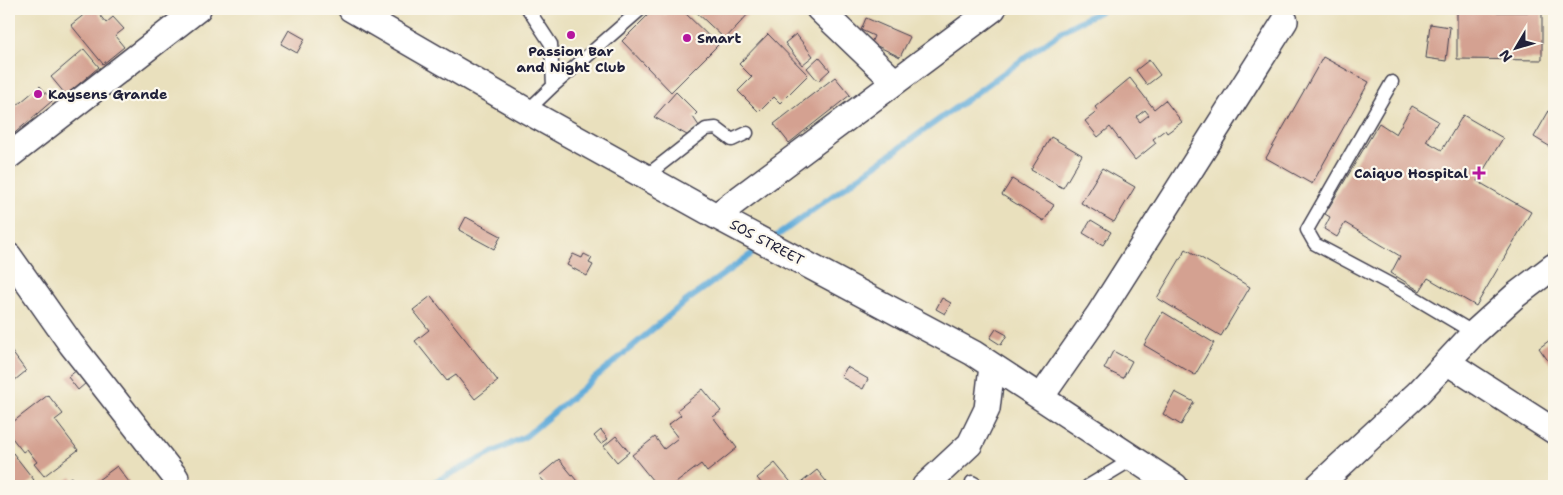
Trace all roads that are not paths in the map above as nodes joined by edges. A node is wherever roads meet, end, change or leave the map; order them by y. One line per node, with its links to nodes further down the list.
1 (198, 9): 13 (street)
2 (351, 9): 11 (street, SOS STREET)
3 (528, 9): 10 (lane)
4 (641, 9): 10 (lane)
5 (819, 9): 8 (street)
6 (993, 9): 8 (street)
7 (1285, 20): 21 (street)
8 (896, 82): 15 (street)
9 (1392, 82): 18 (lane)
10 (553, 86): 11 (lane)
11 (527, 111): 14 (street, SOS STREET)
12 (747, 133): 14 (lane)
13 (9, 156)
14 (646, 176): 15 (street, SOS STREET)
15 (716, 216): 20 (street, SOS STREET)
16 (9, 256): 24 (street)
17 (1554, 266): 18 (street)
18 (1474, 333): 19 (street)
19 (1447, 362): 22 (street); 28 (street)
20 (992, 366): 21 (street, SOS STREET); 25 (street)
21 (1040, 397): 23 (street, SOS STREET)
22 (1554, 431)
23 (1133, 459): 26 (lane); 27 (street, SOS STREET)
24 (176, 478)
25 (925, 486)
26 (1088, 486)
27 (1175, 486)
28 (1318, 486)

